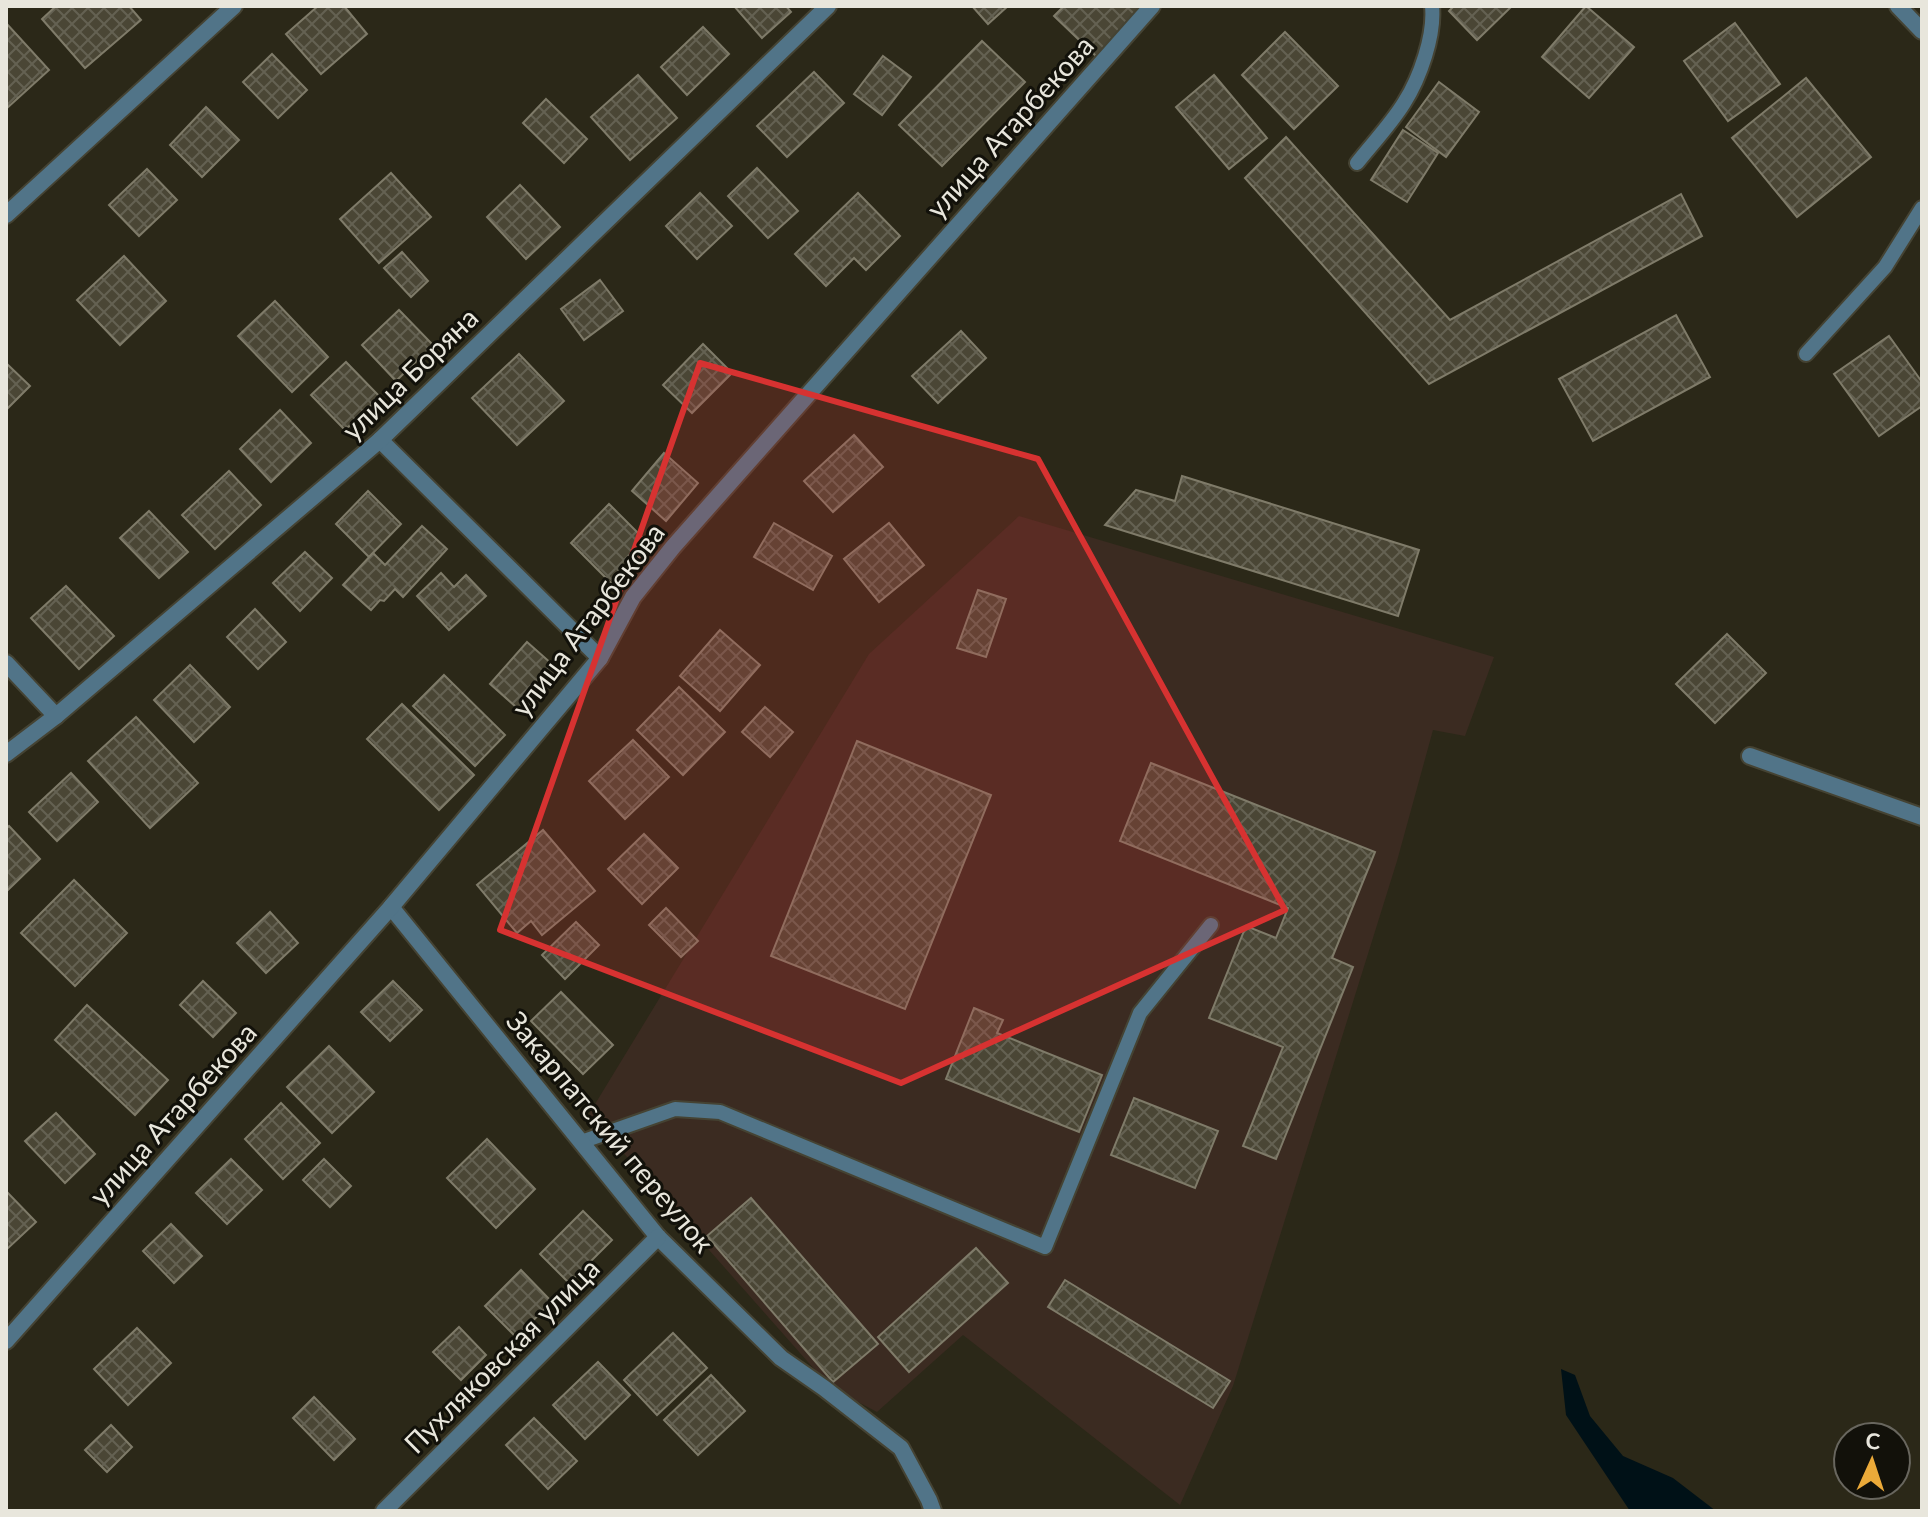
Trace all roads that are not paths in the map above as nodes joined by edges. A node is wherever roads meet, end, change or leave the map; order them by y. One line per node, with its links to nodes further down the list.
1 (234, 6): 9 (street)
2 (828, 6): 11 (street, улица Боряна)
3 (1152, 6): 12 (street, улица Атарбекова)
4 (1432, 6): 7 (lane)
5 (1898, 6): 6 (street)
6 (1922, 31)
7 (1357, 163)
8 (1922, 208): 10 (lane)
9 (6, 215)
10 (1806, 354)
11 (380, 440): 12 (street); 14 (street, улица Боряна)
12 (600, 658): 18 (street, улица Атарбекова)
13 (6, 663): 14 (street)
14 (56, 716): 15 (street, улица Боряна)
15 (6, 754)
16 (1750, 756): 17 (street)
17 (1922, 817)
18 (391, 907): 20 (street, Закарпатский переулок); 22 (street, улица Атарбекова)
19 (1211, 925): 20 (lane)
20 (581, 1142): 21 (street, Закарпатский переулок)
21 (658, 1237): 23 (street, Пухляковская улица); 24 (street, Закарпатский переулок)
22 (6, 1341)
23 (389, 1509)
24 (933, 1511)

